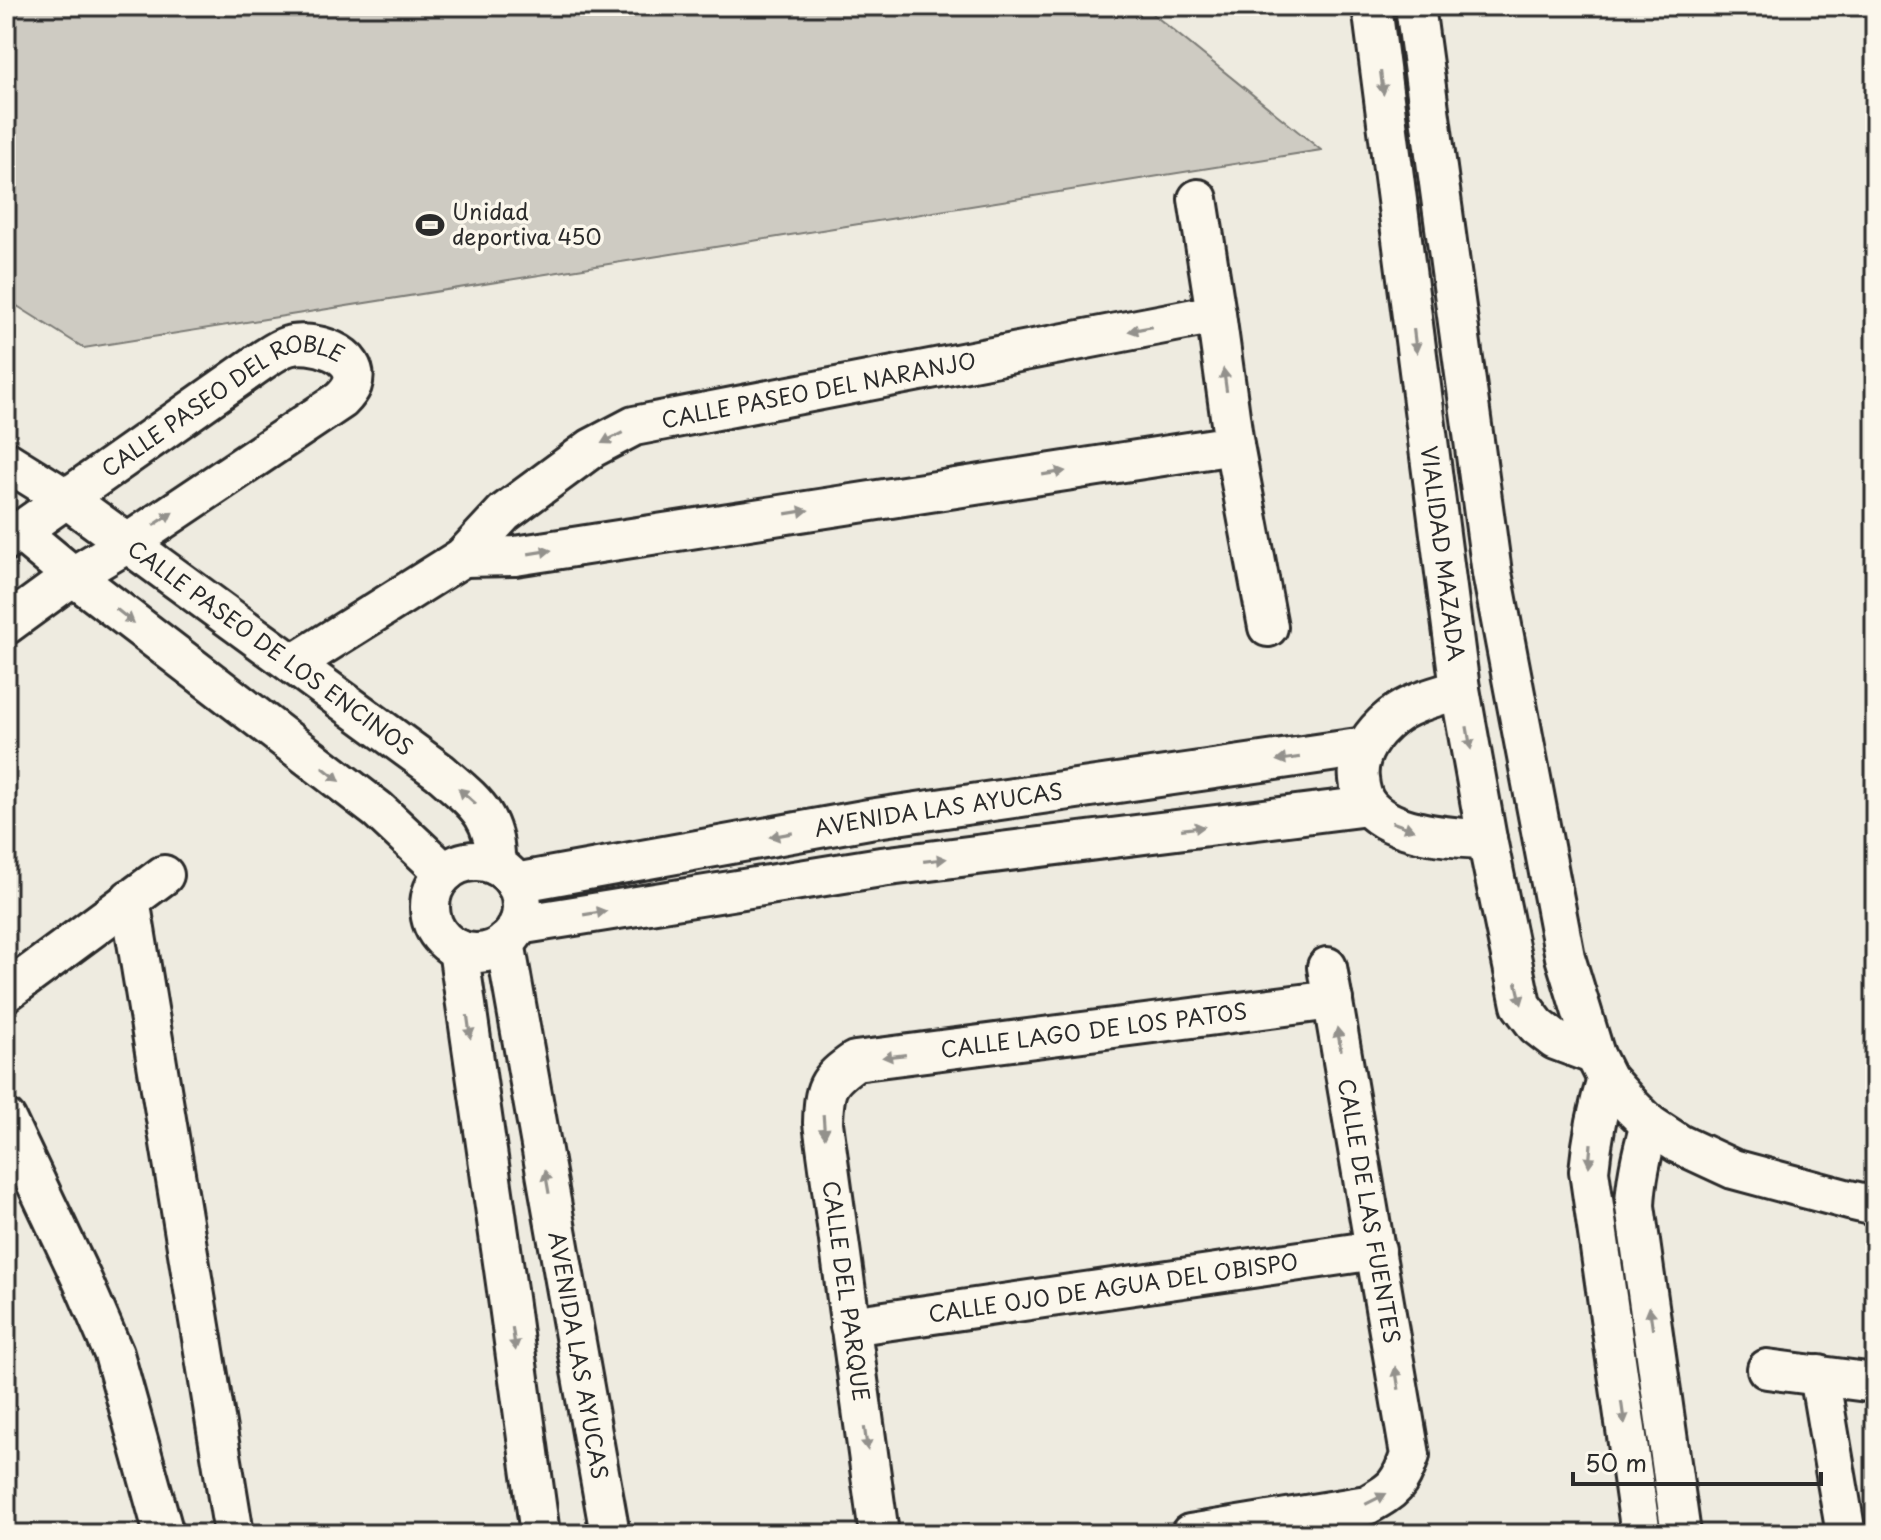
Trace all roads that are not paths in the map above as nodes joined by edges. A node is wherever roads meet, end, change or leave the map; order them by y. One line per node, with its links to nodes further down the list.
1 (1372, 6): 15 (street, VIALIDAD MAZADA, one-way to 15)
2 (1415, 6): 30 (street)
3 (1198, 199): 4 (street)
4 (1216, 314): 5 (street, one-way to 4); 10 (street, CALLE PASEO DEL NARANJO, one-way to 10)
5 (1234, 445): 10 (street, one-way to 5); 13 (street)
6 (6, 461): 7 (street, CALLE PASEO DE LOS ENCINOS)
7 (67, 499): 8 (street, CALLE PASEO DEL ROBLE); 9 (street, CALLE PASEO DE LOS ENCINOS); 9 (street, CALLE PASEO DEL ROBLE, one-way to 7)
8 (13, 536): 11 (street)
9 (128, 543): 11 (street, CALLE PASEO DEL ROBLE); 14 (street, CALLE PASEO DE LOS ENCINOS)
10 (463, 557): 14 (street, CALLE PASEO DEL NARANJO)
11 (73, 576): 12 (street, CALLE PASEO DEL ROBLE); 21 (street, one-way to 21)
12 (6, 625)
13 (1268, 627)
14 (293, 664): 22 (street, CALLE PASEO DE LOS ENCINOS, one-way to 14)
15 (1460, 689): 16 (street); 19 (street, VIALIDAD MAZADA, one-way to 19)
16 (1365, 747): 17 (street); 18 (street, AVENIDA LAS AYUCAS, one-way to 18)
17 (1368, 806): 19 (street, one-way to 19); 20 (street, one-way to 17)
18 (869, 819): 20 (street); 22 (street, AVENIDA LAS AYUCAS, one-way to 22)
19 (1487, 839): 30 (street, VIALIDAD MAZADA, one-way to 30)
20 (881, 867): 25 (street, one-way to 20)
21 (445, 873): 22 (street); 26 (street)
22 (505, 874): 25 (street)
23 (164, 875): 24 (street)
24 (130, 899): 28 (street); 42 (street)
25 (511, 934): 26 (street); 35 (street, AVENIDA LAS AYUCAS, one-way to 25)
26 (458, 949): 36 (street, one-way to 36)
27 (1330, 983): 29 (street, CALLE LAGO DE LOS PATOS, one-way to 29); 34 (street, CALLE DE LAS FUENTES, one-way to 27)
28 (6, 992)
29 (855, 1061): 37 (street, CALLE DEL PARQUE, one-way to 37)
30 (1601, 1067): 32 (street); 47 (street, one-way to 47)
31 (6, 1119): 41 (street)
32 (1650, 1125): 33 (street); 48 (street, one-way to 32)
33 (1875, 1206)
34 (1376, 1250): 37 (street, CALLE OJO DE AGUA DEL OBISPO); 46 (street, CALLE DE LAS FUENTES, one-way to 34)
35 (564, 1275): 36 (street); 44 (street, AVENIDA LAS AYUCAS)
36 (506, 1283): 43 (street, one-way to 43)
37 (850, 1326): 45 (street, CALLE DEL PARQUE, one-way to 45)
38 (1767, 1369): 39 (street)
39 (1819, 1375): 40 (street); 49 (street)
40 (1875, 1383)
41 (164, 1534)
42 (234, 1534)
43 (540, 1534)
44 (610, 1534)
45 (879, 1534)
46 (1190, 1534)
47 (1641, 1534)
48 (1681, 1534)
49 (1846, 1534)

